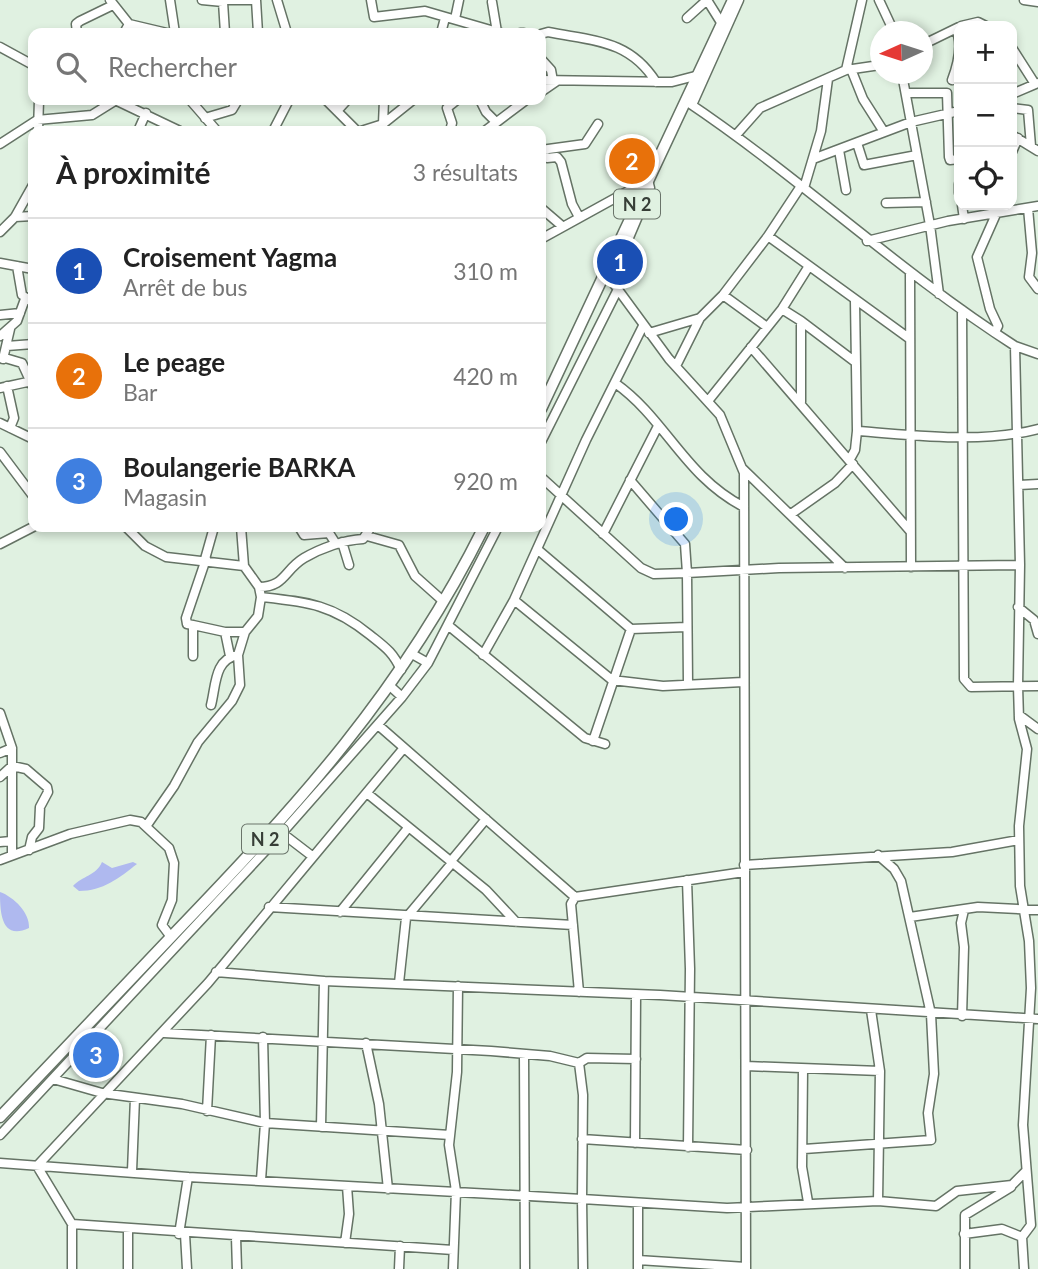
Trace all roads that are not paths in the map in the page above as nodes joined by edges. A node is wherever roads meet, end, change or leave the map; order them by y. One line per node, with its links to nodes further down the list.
1 (170, 0): 27 (street)
2 (202, 0): 13 (street)
3 (256, 0): 13 (street); 29 (street)
4 (277, 0): 30 (street)
5 (371, 0): 17 (street)
6 (427, 0): 17 (street)
7 (459, 0): 20 (street)
8 (733, 0): 23 (main road, N 2)
9 (739, 0): 55 (street)
10 (862, 0): 42 (street)
11 (879, 0): 21 (street)
12 (1024, 0): 16 (street)
13 (223, 1): 28 (street)
14 (112, 2): 22 (street); 24 (street)
15 (492, 2): 33 (street)
16 (1038, 2)
17 (425, 11): 18 (street)
18 (445, 18): 20 (street); 31 (street)
19 (687, 18): 23 (street)
20 (455, 19): 32 (street)
21 (889, 21)
22 (129, 23): 25 (street); 26 (street)
23 (722, 24): 44 (main road, N 2)
24 (76, 28)
25 (126, 28)
26 (144, 28)
27 (174, 28)
28 (225, 28)
29 (258, 28)
30 (285, 28)
31 (442, 28)
32 (483, 28)
33 (498, 28)
34 (954, 29): 36 (street)
35 (546, 33): 50 (street)
36 (933, 40)
37 (0, 47): 39 (street)
38 (1017, 57): 45 (street)
39 (28, 62)
40 (546, 64): 49 (street)
41 (870, 66): 42 (street)
42 (849, 69): 46 (street); 89 (street)
43 (954, 73): 48 (street)
44 (699, 75): 50 (street); 55 (main road, N 2)
45 (1036, 78): 53 (street)
46 (828, 79): 90 (street); 99 (street)
47 (546, 80): 49 (street)
48 (952, 80)
49 (555, 81): 50 (street); 52 (street)
50 (656, 82)
51 (904, 84): 54 (street)
52 (546, 88)
53 (1017, 91)
54 (906, 93): 73 (street); 77 (street)
55 (689, 103): 90 (street); 101 (main road, N 2)
56 (38, 105): 75 (street)
57 (109, 105): 75 (street)
58 (128, 105): 71 (street)
59 (194, 105): 74 (street)
60 (235, 105): 74 (street)
61 (286, 105): 84 (street)
62 (331, 105): 70 (street)
63 (342, 105): 70 (street)
64 (384, 105): 78 (street)
65 (404, 105): 78 (street)
66 (451, 105): 87 (street)
67 (482, 105): 76 (street)
68 (519, 105): 76 (street)
69 (1017, 109): 94 (street)
70 (337, 111): 85 (street)
71 (146, 113): 81 (street); 82 (street)
72 (954, 113): 73 (street)
73 (946, 115): 77 (street); 100 (street)
74 (205, 118): 83 (street)
75 (37, 120): 80 (street); 93 (street)
76 (496, 122): 88 (street)
77 (911, 122): 89 (street); 97 (street)
78 (383, 124): 86 (street)
79 (598, 124): 95 (street)
80 (38, 126)
81 (140, 126)
82 (171, 126)
83 (212, 126)
84 (276, 126)
85 (354, 126)
86 (376, 126)
87 (451, 126)
88 (491, 126)
89 (884, 132): 92 (street)
90 (736, 135): 102 (street)
91 (1017, 137): 94 (street)
92 (857, 143): 96 (street); 97 (street)
93 (0, 144)
94 (1035, 148)
95 (546, 150)
96 (839, 150): 99 (street); 103 (street)
97 (917, 155): 105 (street)
98 (546, 157): 115 (street)
99 (813, 159): 102 (street)
100 (954, 159)
101 (648, 180): 115 (street); 127 (main road, N 2); 129 (street)
102 (802, 187): 121 (street); 122 (street)
103 (846, 190)
104 (28, 194): 114 (street)
105 (926, 202): 106 (street); 117 (street)
106 (886, 203)
107 (1038, 206): 108 (street)
108 (1028, 208): 109 (street); 131 (street)
109 (1017, 209)
110 (963, 210): 116 (street)
111 (998, 210): 116 (street); 146 (street)
112 (546, 212): 118 (street)
113 (28, 216): 114 (street)
114 (15, 217): 119 (street)
115 (579, 217): 118 (street)
116 (964, 219): 117 (street)
117 (930, 225): 122 (street); 133 (street)
118 (562, 226): 120 (street)
119 (0, 232)
120 (546, 236)
121 (768, 236): 125 (street); 132 (street)
122 (867, 241): 128 (street)
123 (0, 263): 124 (street)
124 (17, 266): 126 (street); 134 (street)
125 (809, 266): 136 (street); 137 (street)
126 (28, 268)
127 (606, 268): 129 (street); 160 (main road, N 2)
128 (909, 274): 133 (street); 148 (street)
129 (611, 280): 130 (street)
130 (618, 289): 145 (street); 168 (street)
131 (1038, 289)
132 (723, 295): 141 (street); 143 (street)
133 (939, 295): 138 (street)
134 (28, 299)
135 (28, 301): 139 (street)
136 (855, 301): 148 (street); 154 (street)
137 (782, 309): 142 (street); 143 (street)
138 (962, 310): 146 (street); 171 (street)
139 (20, 313): 140 (street); 144 (street)
140 (0, 315)
141 (700, 318): 145 (street); 155 (street)
142 (800, 321): 154 (street); 162 (street)
143 (767, 327): 152 (street)
144 (10, 329): 147 (street); 150 (street)
145 (646, 329): 155 (street); 157 (street)
146 (995, 332): 151 (street)
147 (0, 336)
148 (911, 339): 170 (street)
149 (28, 344): 150 (street)
150 (7, 346): 156 (street)
151 (1015, 346): 153 (street); 169 (street)
152 (751, 347): 161 (street); 162 (street)
153 (1038, 354)
154 (854, 360): 167 (street)
155 (676, 366): 161 (street)
156 (28, 376)
157 (615, 383): 165 (street); 181 (street)
158 (28, 384): 159 (street)
159 (3, 387): 164 (street)
160 (546, 398)
161 (708, 401): 175 (street)
162 (801, 402): 174 (street)
163 (0, 423): 164 (street)
164 (9, 428): 172 (street)
165 (657, 428): 176 (street); 182 (street)
166 (1038, 429): 169 (street)
167 (857, 430): 170 (street); 174 (street)
168 (546, 432)
169 (1018, 434): 171 (street); 179 (street)
170 (912, 435): 171 (street); 186 (street)
171 (963, 436): 204 (street)
172 (28, 437)
173 (0, 452): 180 (street)
174 (852, 461): 183 (street); 186 (street)
175 (743, 469): 182 (street); 183 (street)
176 (630, 480): 195 (street); 208 (street)
177 (546, 482): 181 (street)
178 (1038, 484): 179 (street)
179 (1019, 485): 202 (street)
180 (28, 489)
181 (561, 495): 184 (street); 195 (street)
182 (744, 507): 207 (street)
183 (791, 514): 206 (street)
184 (546, 529)
185 (28, 530): 198 (street)
186 (910, 531): 205 (street)
187 (129, 532): 200 (street)
188 (213, 532): 200 (street)
189 (241, 532): 203 (street)
190 (302, 532): 197 (street)
191 (368, 532): 196 (street)
192 (481, 532): 211 (main road, N 2)
193 (496, 532): 214 (street)
194 (545, 532): 199 (street)
195 (603, 534): 208 (street)
196 (367, 536): 197 (street); 211 (street)
197 (339, 543): 201 (street); 209 (street)
198 (0, 544)
199 (537, 549): 210 (street); 216 (street)
200 (206, 559): 203 (street); 213 (street)
201 (349, 565)
202 (1020, 565): 204 (street); 212 (street)
203 (244, 566): 209 (street)
204 (965, 566): 205 (street); 230 (street)
205 (911, 567): 206 (street)
206 (845, 568): 207 (street)
207 (744, 570): 208 (street); 227 (street)
208 (687, 573): 215 (street)
209 (260, 592): 218 (street); 225 (street)
210 (514, 600): 221 (street); 226 (street)
211 (443, 601): 220 (main road, N 2)
212 (1018, 607): 219 (street); 230 (street)
213 (193, 625): 217 (street); 222 (street)
214 (449, 626): 221 (street); 224 (street)
215 (687, 626): 216 (street); 228 (street)
216 (631, 629): 226 (street)
217 (225, 632): 218 (street); 223 (street)
218 (245, 632): 223 (street)
219 (1038, 634)
220 (412, 654): 224 (street); 225 (main road, N 2)
221 (483, 655): 238 (street)
222 (193, 656)
223 (234, 656): 233 (street); 247 (street)
224 (428, 663): 232 (street)
225 (401, 670): 229 (main road, N 2)
226 (612, 680): 228 (street); 238 (street)
227 (743, 682): 228 (street); 259 (street)
228 (688, 684)
229 (390, 686): 232 (street); 271 (main road, N 2)
230 (1018, 686): 231 (street); 235 (street)
231 (1038, 687)
232 (402, 697): 236 (street)
233 (211, 705)
234 (0, 713): 240 (street)
235 (1019, 715): 237 (street); 250 (street)
236 (378, 725): 241 (street); 249 (street)
237 (1038, 729)
238 (593, 741): 239 (street)
239 (604, 744)
240 (12, 748): 242 (street); 243 (street)
241 (403, 749): 245 (street); 246 (street)
242 (0, 753)
243 (12, 766): 244 (street); 251 (street); 253 (street)
244 (0, 777)
245 (369, 794): 248 (street); 256 (street)
246 (486, 819): 258 (street); 261 (street)
247 (147, 825): 253 (street); 271 (street)
248 (408, 828): 258 (street); 266 (street)
249 (282, 833): 256 (street); 296 (street)
250 (1019, 840): 255 (street); 263 (street)
251 (11, 841): 252 (street); 254 (street)
252 (0, 842)
253 (29, 850): 254 (street)
254 (12, 855): 257 (street)
255 (878, 855): 259 (street); 267 (street)
256 (312, 856): 262 (street)
257 (0, 860)
258 (452, 862): 268 (street); 269 (street)
259 (744, 868): 260 (street); 279 (street)
260 (687, 880): 261 (street); 278 (street)
261 (575, 897): 270 (street)
262 (269, 907): 266 (street); 272 (street)
263 (1022, 908): 264 (street); 265 (street); 283 (street)
264 (964, 910): 267 (street); 282 (street)
265 (1038, 910)
266 (340, 912): 268 (street)
267 (910, 916): 281 (street)
268 (406, 918): 269 (street); 274 (street)
269 (516, 922): 270 (street)
270 (573, 925): 276 (street)
271 (171, 937): 300 (main road, N 2)
272 (216, 972): 273 (street); 284 (street)
273 (324, 981): 274 (street); 287 (street)
274 (399, 983): 275 (street)
275 (458, 986): 276 (street); 289 (street)
276 (579, 992): 277 (street)
277 (636, 995): 278 (street); 291 (street)
278 (690, 999): 279 (street); 309 (street)
279 (746, 1002): 280 (street); 293 (street)
280 (871, 1010): 281 (street); 295 (street)
281 (931, 1014): 282 (street); 308 (street)
282 (962, 1016): 283 (street)
283 (1034, 1019): 315 (street)
284 (164, 1032): 285 (street); 297 (street)
285 (211, 1035): 286 (street); 299 (street)
286 (263, 1037): 287 (street); 301 (street)
287 (323, 1040): 288 (street); 302 (street)
288 (366, 1043): 289 (street); 303 (street)
289 (457, 1049): 290 (street); 305 (street)
290 (524, 1054): 292 (street); 323 (street)
291 (636, 1059): 292 (street); 307 (street)
292 (579, 1062): 306 (street)
293 (746, 1066): 294 (street); 311 (street)
294 (803, 1070): 295 (street); 310 (street)
295 (880, 1071): 308 (street)
296 (53, 1079): 297 (street); 304 (street)
297 (102, 1093): 298 (street); 313 (street)
298 (135, 1098): 299 (street); 314 (street)
299 (207, 1111): 301 (street)
300 (0, 1117)
301 (265, 1123): 302 (street); 317 (street)
302 (321, 1127): 303 (street)
303 (382, 1131): 305 (street); 320 (street)
304 (0, 1135)
305 (450, 1135): 321 (street)
306 (582, 1139): 307 (street); 324 (street)
307 (635, 1143): 309 (street)
308 (880, 1144): 310 (street); 325 (street)
309 (688, 1147): 311 (street)
310 (804, 1149): 326 (street)
311 (747, 1150): 328 (street)
312 (0, 1163): 313 (street)
313 (37, 1166): 314 (street); 329 (street)
314 (132, 1171): 316 (street)
315 (1026, 1171): 318 (street); 322 (street)
316 (188, 1177): 317 (street); 331 (street)
317 (261, 1180): 319 (street)
318 (1012, 1185): 325 (street); 332 (street)
319 (347, 1186): 320 (street); 335 (street)
320 (388, 1189): 321 (street)
321 (456, 1191): 323 (street); 337 (street)
322 (1034, 1195): 334 (street)
323 (525, 1196): 324 (street); 346 (street)
324 (582, 1199): 327 (street); 347 (street)
325 (878, 1201): 326 (street)
326 (808, 1202): 328 (street)
327 (638, 1203): 328 (street); 338 (street)
328 (746, 1207): 339 (street)
329 (72, 1224): 330 (street); 340 (street)
330 (128, 1231): 331 (street); 341 (street)
331 (182, 1234): 333 (street); 342 (street)
332 (964, 1234): 334 (street); 348 (street)
333 (236, 1237): 335 (street); 343 (street)
334 (1022, 1237): 349 (street)
335 (345, 1243): 336 (street)
336 (400, 1246): 337 (street); 344 (street)
337 (453, 1250): 345 (street)
338 (638, 1264): 339 (street)
339 (746, 1268)
340 (72, 1269)
341 (128, 1269)
342 (187, 1269)
343 (237, 1269)
344 (400, 1269)
345 (453, 1269)
346 (524, 1269)
347 (583, 1269)
348 (965, 1269)
349 (1024, 1269)

